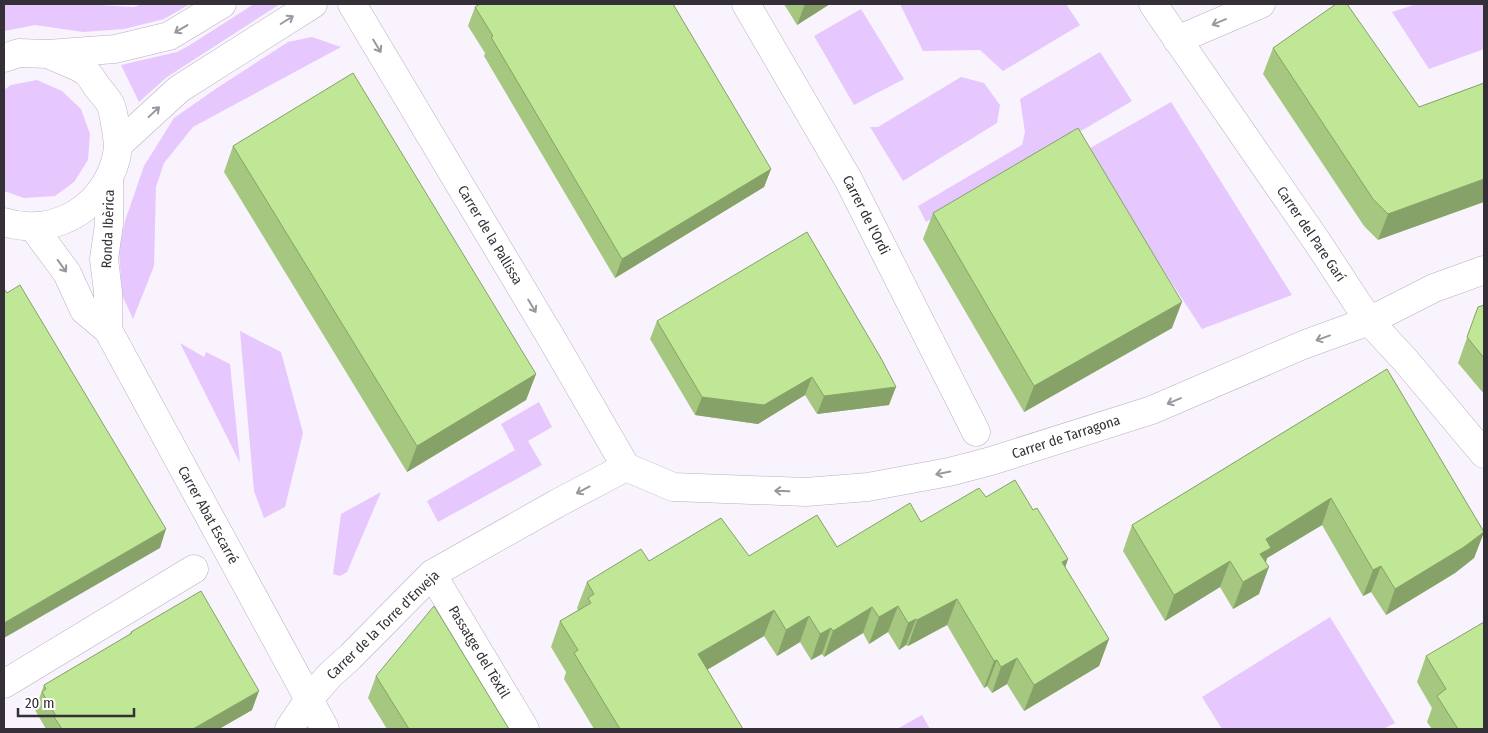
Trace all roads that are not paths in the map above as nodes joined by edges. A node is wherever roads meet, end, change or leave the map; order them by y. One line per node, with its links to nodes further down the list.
1 (222, 4): 8 (street, Ronda Ibèrica, one-way to 8)
2 (313, 4): 10 (street, one-way to 2)
3 (352, 4): 19 (street, Carrer de la Pallissa, one-way to 19)
4 (746, 4): 17 (street, Carrer de l'Ordi)
5 (1153, 4): 7 (street, Carrer del Pare Garí)
6 (1261, 4): 7 (street, one-way to 7)
7 (1177, 40): 15 (street, Carrer del Pare Garí)
8 (48, 54): 9 (street, Ronda Ibèrica); 10 (street, Ronda Ibèrica)
9 (4, 58)
10 (118, 145): 11 (street, Ronda Ibèrica)
11 (109, 179): 13 (street, Ronda Ibèrica); 16 (street, Ronda Ibèrica)
12 (4, 222): 13 (street, Ronda Ibèrica)
13 (33, 227): 16 (street, one-way to 16)
14 (1484, 270): 15 (street, Carrer de Tarragona)
15 (1369, 321): 18 (street, Carrer del Pare Garí); 19 (street, Carrer de Tarragona, one-way to 19)
16 (108, 330): 23 (street, Carrer Abat Escarré)
17 (976, 432)
18 (1484, 454)
19 (626, 467): 21 (street, Carrer de la Torre d'Enveja, one-way to 21)
20 (194, 569): 22 (street)
21 (432, 574): 23 (street, Carrer de la Torre d'Enveja); 26 (street, Passatge del Tèxtil)
22 (4, 684)
23 (309, 699): 24 (street, Carrer de la Torre d'Enveja); 25 (street, Carrer Abat Escarré)
24 (290, 729)
25 (325, 729)
26 (525, 729)

